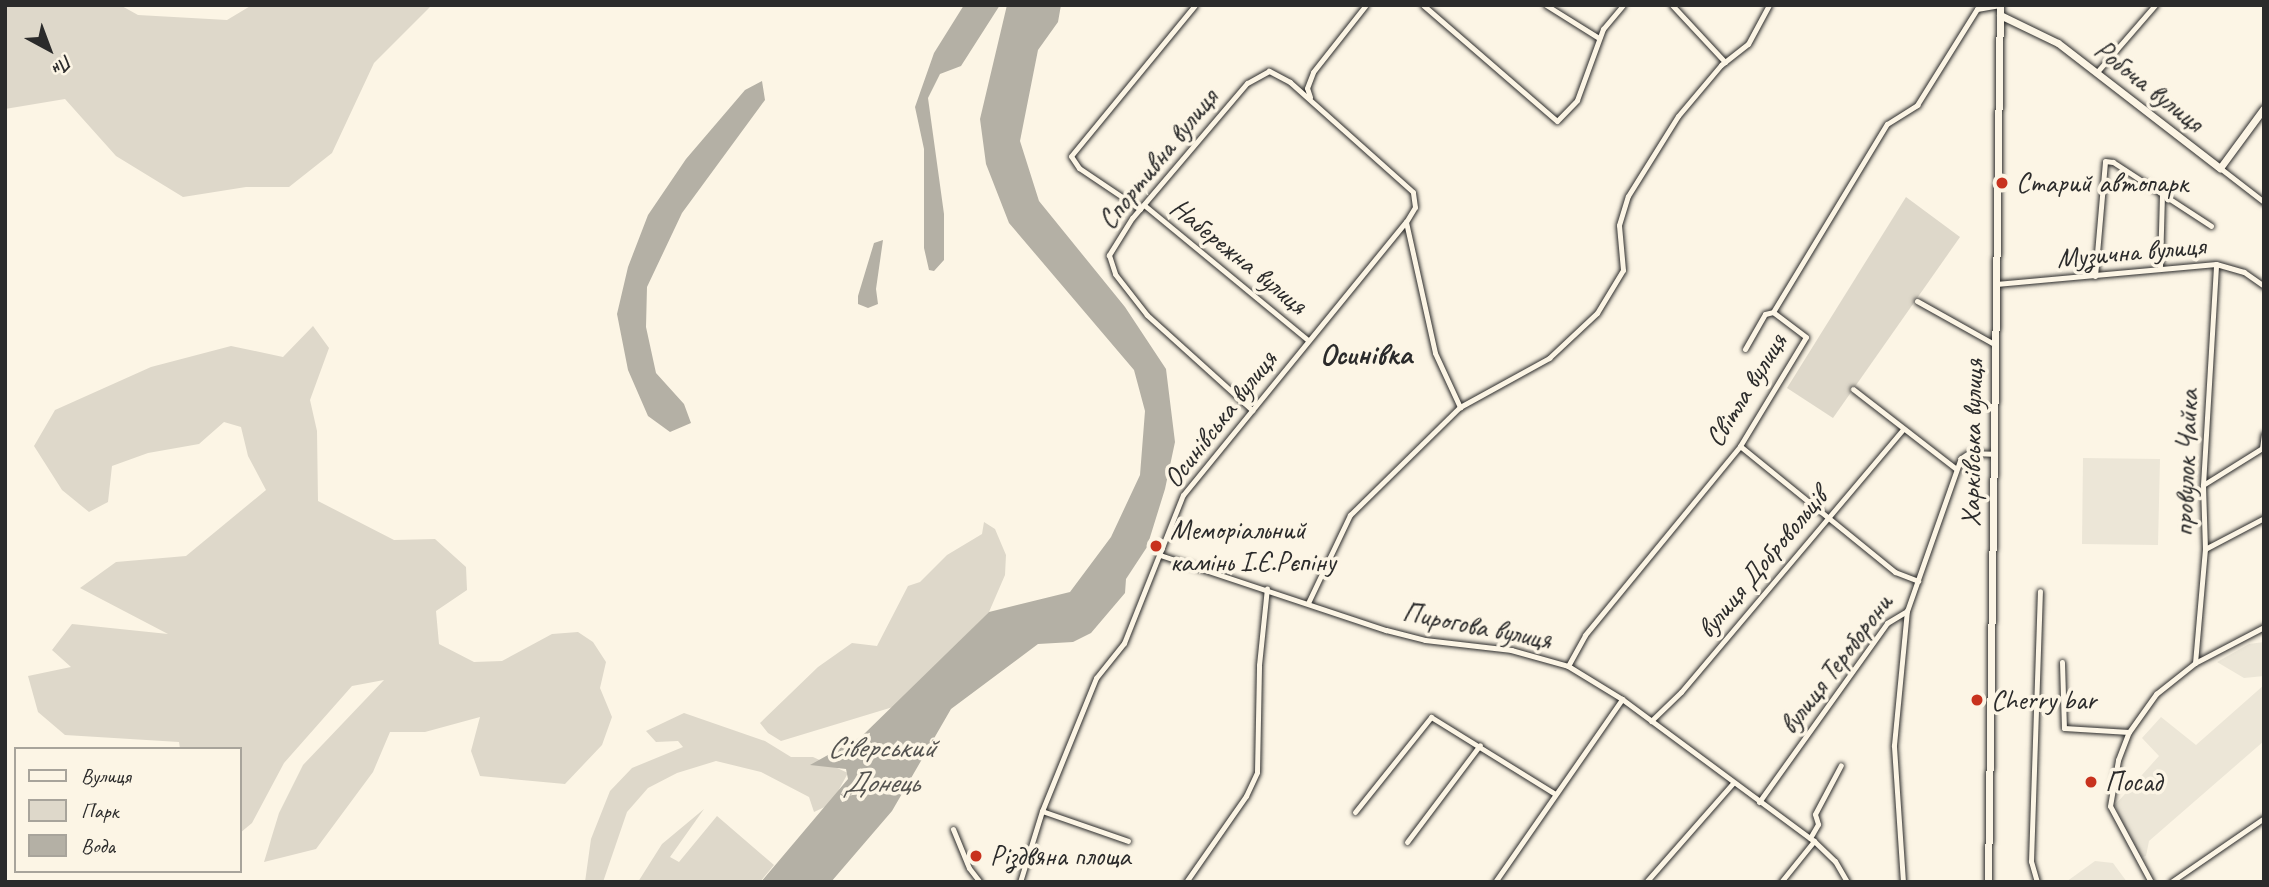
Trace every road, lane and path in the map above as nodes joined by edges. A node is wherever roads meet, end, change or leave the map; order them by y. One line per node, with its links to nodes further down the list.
1 (1195, 5): 23 (street, Набережна вулиця)
2 (1423, 5): 12 (street)
3 (1546, 5): 12 (street)
4 (1623, 5): 12 (street)
5 (1672, 5): 13 (street)
6 (1769, 5): 13 (street)
7 (2000, 5): 10 (street); 11 (street, Харківська вулиця)
8 (2154, 5): 14 (street)
9 (1365, 6): 15 (street)
10 (1990, 6): 32 (street, Світла вулиця)
11 (2000, 15): 14 (street, Робоча вулиця); 29 (street, Харківська вулиця)
12 (1600, 38)
13 (1725, 62): 37 (street)
14 (2097, 72): 19 (street, Робоча вулиця)
15 (1308, 80): 16 (street); 17 (street)
16 (1290, 82): 17 (street, Спортивна вулиця); 23 (street, Спортивна вулиця)
17 (1311, 100): 20 (street, Спортивна вулиця)
18 (2264, 108): 19 (street)
19 (2220, 168): 22 (street, Робоча вулиця)
20 (1413, 192): 24 (street, Осинівська вулиця)
21 (2162, 193): 25 (street); 27 (street); 28 (street)
22 (2264, 202)
23 (1142, 207): 33 (street, Набережна вулиця); 38 (street, Спортивна вулиця)
24 (1406, 222): 33 (street, Осинівська вулиця); 37 (street)
25 (2211, 226)
26 (2216, 264): 27 (street, Музична вулиця); 30 (street, Музична вулиця); 45 (street, провулок Чайка)
27 (2160, 266): 28 (street, Музична вулиця)
28 (2095, 276): 29 (street, Музична вулиця)
29 (1996, 284): 34 (street, Харківська вулиця)
30 (2264, 286)
31 (1917, 300): 34 (street)
32 (1773, 312): 35 (street); 41 (street, Світла вулиця)
33 (1308, 340): 38 (street, Осинівська вулиця)
34 (1994, 344): 43 (street, Харківська вулиця)
35 (1745, 349)
36 (1853, 389): 39 (street)
37 (1460, 407): 53 (street)
38 (1252, 410): 49 (street, Осинівська вулиця)
39 (1903, 429): 44 (street); 46 (street, вулиця Добровольців)
40 (2264, 434): 42 (street)
41 (1740, 446): 46 (street); 58 (street, Світла вулиця)
42 (2263, 448): 45 (street)
43 (1993, 454): 44 (street); 82 (street, Харківська вулиця)
44 (1955, 468): 50 (street, вулиця Тероборони)
45 (2203, 485): 48 (street, провулок Чайка)
46 (1827, 517): 50 (street); 60 (street, вулиця Добровольців)
47 (2264, 518): 48 (street)
48 (2205, 549): 57 (street, провулок Чайка)
49 (1160, 555): 51 (street, Пирогова вулиця); 67 (street, Осинівська вулиця)
50 (1918, 581): 54 (street, вулиця Тероборони)
51 (1268, 588): 53 (street, Пирогова вулиця); 76 (street)
52 (2040, 591): 83 (street)
53 (1308, 603): 58 (street, Пирогова вулиця)
54 (1907, 611): 66 (street, вулиця Тероборони); 81 (street)
55 (2264, 626): 57 (street)
56 (2062, 662): 61 (street)
57 (2194, 663): 61 (street)
58 (1568, 666): 59 (street, Пирогова вулиця)
59 (1622, 699): 60 (street, Пирогова вулиця); 65 (street)
60 (1651, 721): 64 (street, Пирогова вулиця)
61 (2129, 732): 84 (street)
62 (1480, 745): 65 (street); 68 (street); 73 (street)
63 (1841, 765): 71 (street)
64 (1733, 783): 66 (street, Пирогова вулиця); 78 (street)
65 (1555, 794): 77 (street)
66 (1759, 802): 71 (street, Пирогова вулиця)
67 (1042, 811): 72 (street); 75 (street, Осинівська вулиця)
68 (1355, 812)
69 (2264, 818): 85 (street)
70 (953, 829): 74 (street)
71 (1812, 840): 79 (street); 80 (street, Пирогова вулиця)
72 (1128, 841)
73 (1407, 842)
74 (979, 882)
75 (1020, 882)
76 (1186, 882)
77 (1495, 882)
78 (1646, 882)
79 (1781, 882)
80 (1847, 882)
81 (1903, 882)
82 (1988, 882)
83 (2038, 882)
84 (2151, 882)
85 (2171, 882)

